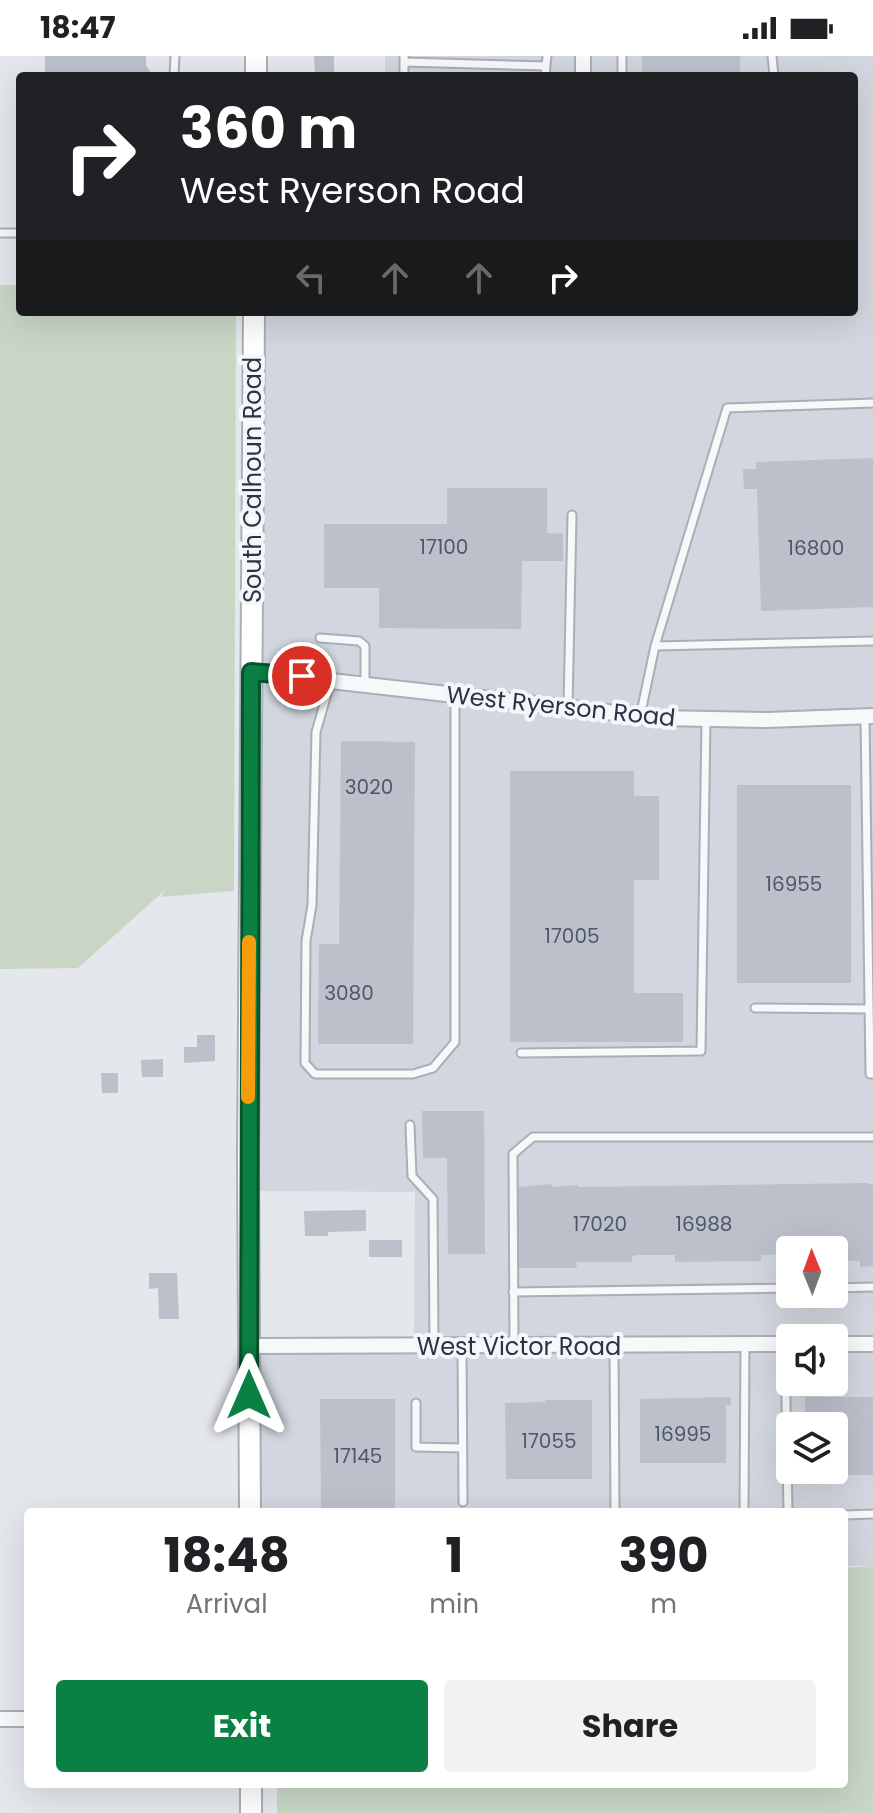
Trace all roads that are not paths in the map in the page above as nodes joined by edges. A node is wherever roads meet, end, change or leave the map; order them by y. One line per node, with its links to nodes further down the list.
1 (547, 56): 3 (lane)
2 (404, 59): 3 (lane)
3 (546, 66): 4 (lane)
4 (545, 72)
5 (254, 316): 11 (street, South Calhoun Road)
6 (873, 403): 10 (lane)
7 (572, 515): 15 (lane)
8 (320, 638): 13 (lane)
9 (873, 641): 10 (lane)
10 (655, 646): 17 (lane)
11 (251, 672): 12 (street, West Ryerson Road); 35 (street, South Calhoun Road)
12 (331, 680): 13 (street, West Ryerson Road); 14 (lane)
13 (365, 684): 14 (street, West Ryerson Road)
14 (455, 695): 15 (street, West Ryerson Road)
15 (568, 709): 17 (street, West Ryerson Road)
16 (869, 716): 18 (street, West Ryerson Road); 19 (lane)
17 (640, 717): 18 (street, West Ryerson Road)
18 (706, 721): 22 (lane)
19 (870, 797): 21 (lane)
20 (755, 1008): 21 (lane)
21 (869, 1009): 23 (lane)
22 (521, 1053)
23 (873, 1074)
24 (410, 1125): 36 (lane)
25 (873, 1137): 29 (lane)
26 (873, 1287): 28 (lane)
27 (776, 1288): 29 (lane)
28 (848, 1288)
29 (513, 1292): 38 (lane)
30 (745, 1344): 31 (street, West Victor Road); 34 (street, West Victor Road); 45 (lane)
31 (776, 1344)
32 (848, 1344): 33 (street)
33 (873, 1344)
34 (614, 1345): 38 (street, West Victor Road); 44 (lane)
35 (249, 1346): 36 (street, West Victor Road); 43 (street, South Calhoun Road)
36 (434, 1346): 37 (street, West Victor Road)
37 (462, 1346): 38 (street, West Victor Road); 41 (lane)
38 (514, 1346)
39 (788, 1396): 46 (lane)
40 (416, 1403): 41 (lane)
41 (462, 1448): 42 (lane)
42 (463, 1502)
43 (250, 1508)
44 (615, 1508)
45 (744, 1508)
46 (788, 1508)
47 (873, 1514): 48 (lane)
48 (848, 1515)
49 (0, 1719): 50 (street)
50 (24, 1719)
51 (251, 1788): 52 (street)
52 (251, 1813)

